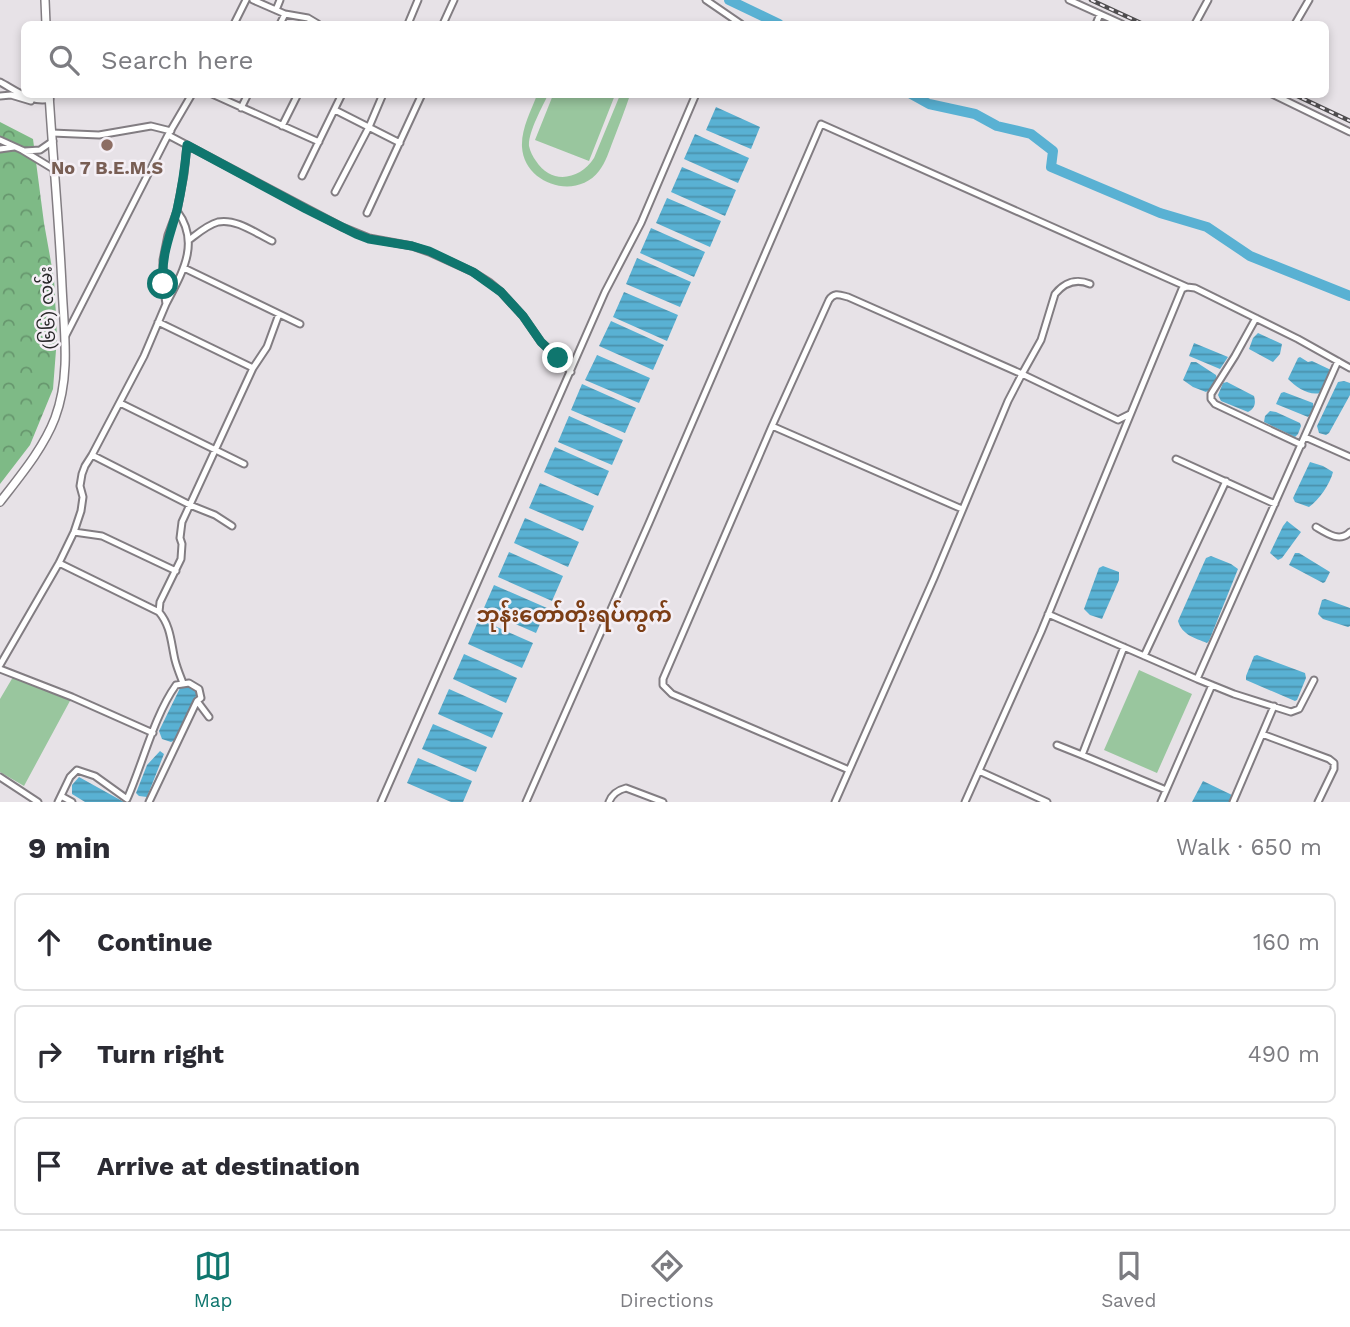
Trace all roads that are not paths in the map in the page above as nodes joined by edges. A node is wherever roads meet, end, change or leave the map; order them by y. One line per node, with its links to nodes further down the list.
1 (45, 0): 14 (street)
2 (246, 0): 15 (street)
3 (253, 0): 11 (street)
4 (280, 0): 11 (street)
5 (418, 0): 18 (street)
6 (454, 0): 19 (street)
7 (706, 0): 20 (street)
8 (1069, 0): 13 (street)
9 (1208, 0): 23 (street)
10 (1309, 0): 24 (street)
11 (275, 10): 12 (street)
12 (285, 14): 16 (street); 17 (street)
13 (1100, 14): 21 (street); 22 (street)
14 (46, 21)
15 (236, 21)
16 (282, 21)
17 (313, 21)
18 (409, 21)
19 (444, 21)
20 (737, 21)
21 (1097, 21)
22 (1115, 21)
23 (1197, 21)
24 (1297, 21)
25 (0, 82): 26 (street)
26 (21, 93)
27 (0, 96): 40 (street)
28 (29, 98): 40 (street)
29 (48, 98): 40 (street)
30 (49, 98): 47 (street, (၆၆) လမ်း)
31 (190, 98): 46 (street)
32 (220, 98): 41 (street)
33 (246, 98): 41 (street)
34 (296, 98): 43 (street)
35 (340, 98): 42 (street)
36 (381, 98): 44 (street)
37 (420, 98): 50 (street)
38 (694, 98): 74 (street)
39 (1280, 98): 45 (street)
40 (33, 100)
41 (241, 108): 43 (street)
42 (335, 110): 44 (street); 49 (street)
43 (282, 126): 49 (street)
44 (369, 127): 50 (street); 57 (street)
45 (1350, 132)
46 (169, 133): 47 (street); 51 (street); 70 (street)
47 (52, 137): 54 (street); 55 (street, (၆၆) လမ်း)
48 (0, 140): 52 (street)
49 (318, 142): 56 (street)
50 (400, 143): 59 (street)
51 (187, 145): 58 (street); 74 (street)
52 (14, 146): 53 (street); 54 (street)
53 (0, 149)
54 (22, 150): 55 (street)
55 (55, 170): 70 (street, (၆၆) လမ်း)
56 (302, 176)
57 (335, 192)
58 (177, 211): 60 (street); 65 (street)
59 (367, 213)
60 (189, 240): 61 (street); 62 (street)
61 (272, 241)
62 (184, 268): 65 (street); 66 (street)
63 (1090, 284): 75 (street)
64 (1187, 287): 67 (street); 77 (street); 122 (street)
65 (166, 303): 68 (street)
66 (279, 314): 69 (street); 72 (street)
67 (1256, 318): 71 (street); 80 (street)
68 (158, 322): 72 (street); 76 (street)
69 (300, 324)
70 (65, 337): 87 (street, (၆၆) လမ်း)
71 (1338, 361): 73 (street); 79 (street)
72 (253, 368): 81 (street)
73 (1350, 368)
74 (571, 372): 121 (street)
75 (1022, 374): 77 (street); 78 (street); 90 (street)
76 (120, 403): 81 (street); 82 (street)
77 (1130, 414): 98 (street)
78 (772, 426): 90 (street); 113 (street)
79 (1305, 437): 80 (street); 83 (street)
80 (1302, 444): 88 (street)
81 (214, 450): 85 (street); 89 (street)
82 (92, 454): 89 (street); 93 (street)
83 (1350, 457)
84 (1176, 459): 86 (street)
85 (244, 464)
86 (1226, 481): 88 (street); 100 (street)
87 (0, 502)
88 (1275, 504): 102 (street)
89 (190, 505): 91 (street); 96 (street)
90 (962, 509): 113 (street)
91 (232, 526)
92 (1315, 527): 94 (street)
93 (74, 532): 95 (street); 96 (street)
94 (1350, 532)
95 (59, 563): 97 (street); 101 (street)
96 (176, 571): 97 (street)
97 (159, 612): 104 (street)
98 (1048, 614): 99 (street); 114 (street)
99 (1125, 647): 100 (street); 112 (street)
100 (1144, 656): 102 (street)
101 (0, 667): 109 (street)
102 (1197, 679): 105 (street)
103 (1314, 680): 107 (street)
104 (183, 683): 106 (street); 109 (street)
105 (1212, 684): 107 (street); 116 (street)
106 (197, 701): 108 (street); 120 (street)
107 (1274, 706): 110 (street)
108 (209, 717)
109 (153, 733): 117 (street)
110 (1262, 734): 129 (street); 130 (street)
111 (1057, 745): 112 (street)
112 (1082, 755): 116 (street)
113 (849, 770): 125 (street)
114 (979, 771): 126 (street); 127 (street)
115 (0, 777): 118 (street)
116 (1166, 790): 128 (street)
117 (60, 799): 119 (street)
118 (37, 802)
119 (72, 802)
120 (149, 802)
121 (381, 802)
122 (526, 802)
123 (609, 802): 124 (street)
124 (663, 802)
125 (835, 802)
126 (965, 802)
127 (1047, 802)
128 (1161, 802)
129 (1233, 802)
130 (1318, 802)

